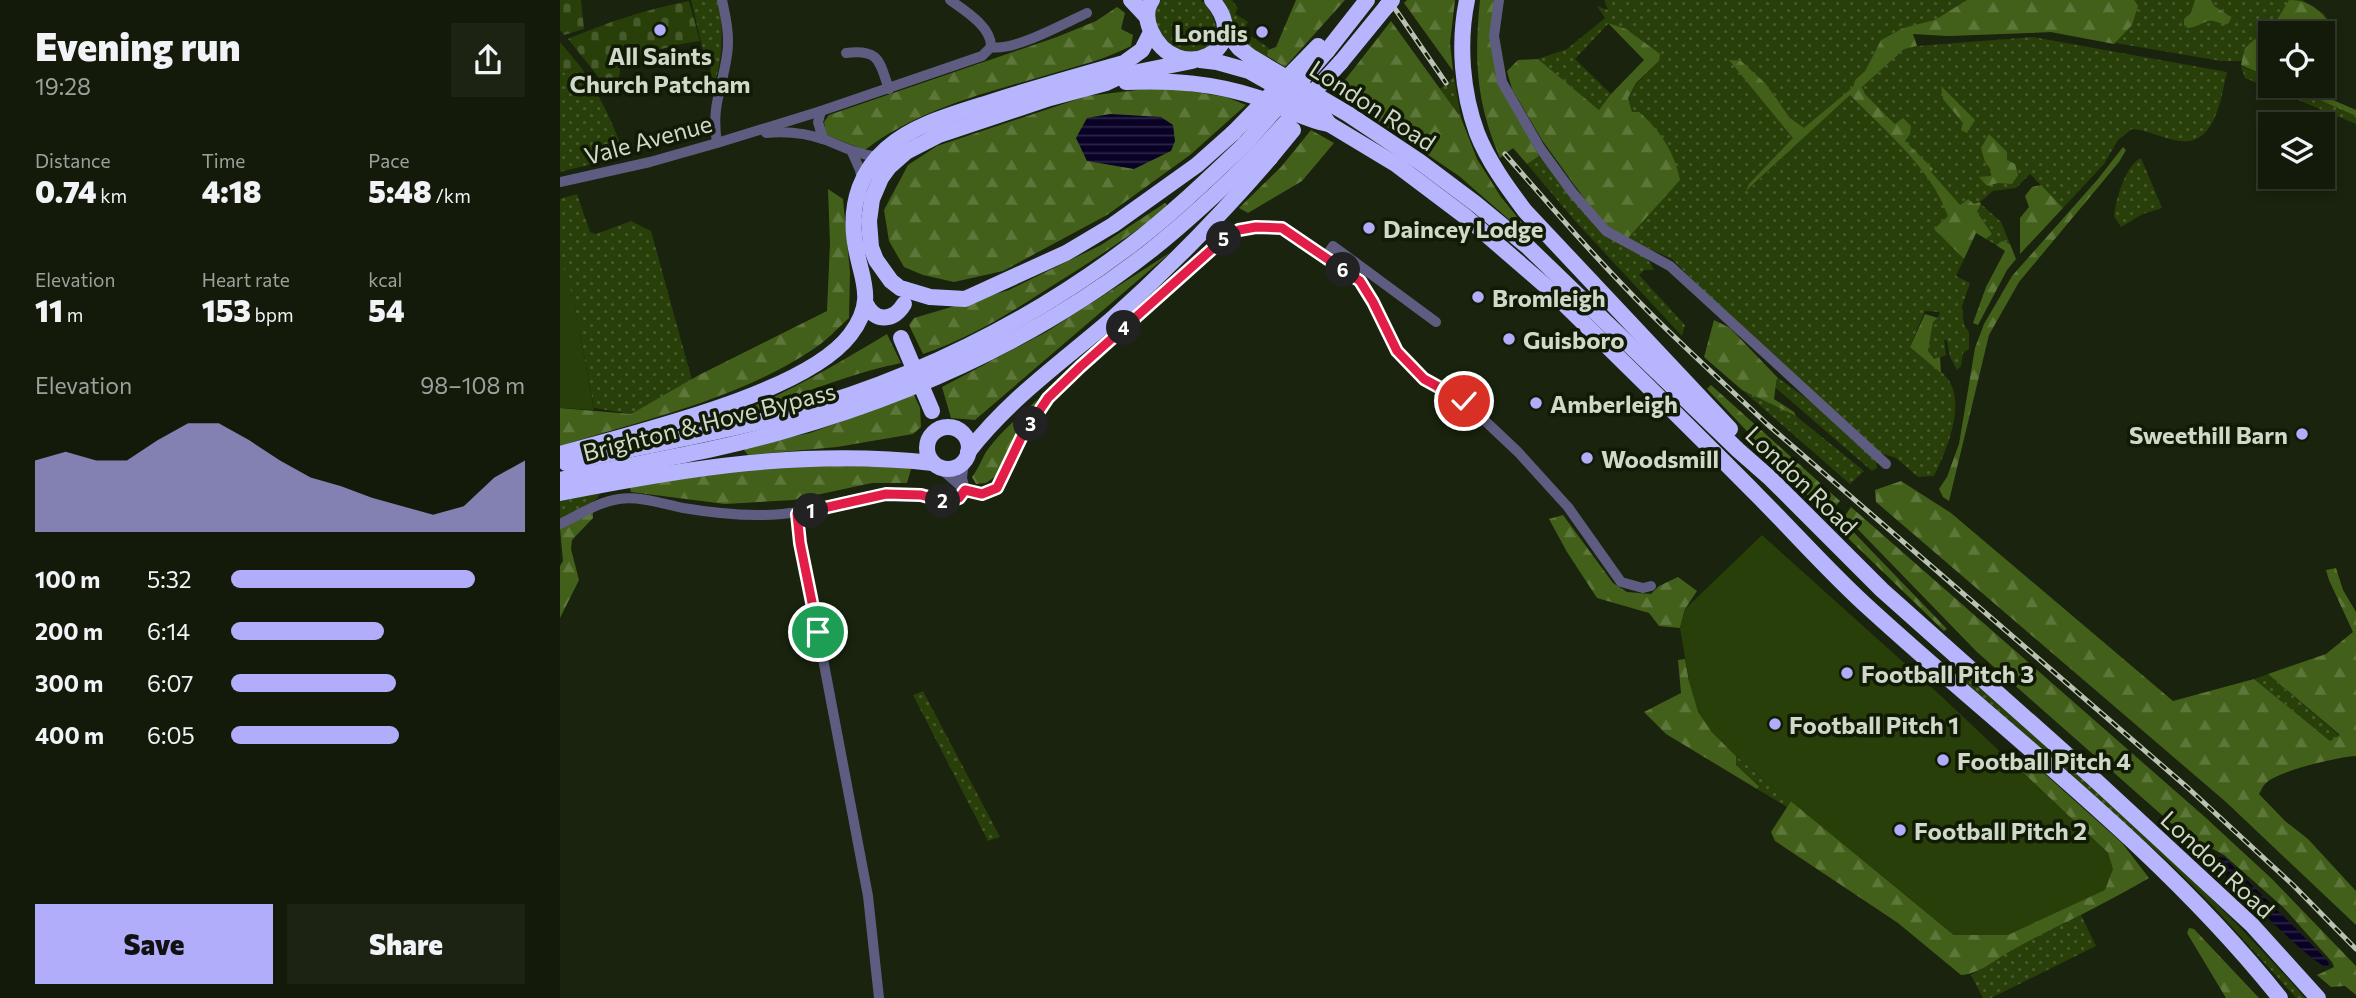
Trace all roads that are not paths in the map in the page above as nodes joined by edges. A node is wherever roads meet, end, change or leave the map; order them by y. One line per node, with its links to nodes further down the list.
1 (722, 0): 23 (street)
2 (950, 0): 13 (street)
3 (1131, 0): 9 (highway)
4 (1467, 0): 42 (highway)
5 (1499, 0): 40 (street)
6 (1217, 3): 12 (highway)
7 (1389, 4): 25 (highway, bridge)
8 (1361, 6): 22 (highway, Brighton & Hove Bypass, bridge)
9 (1149, 8): 11 (highway)
10 (1087, 13): 13 (street)
11 (1152, 32): 15 (highway); 26 (highway)
12 (1226, 32): 15 (highway); 42 (highway, London Road)
13 (991, 47): 17 (street, Vale Avenue)
14 (846, 53): 17 (street)
15 (1196, 60): 16 (highway); 19 (highway, London Road)
16 (1107, 83): 19 (highway); 29 (highway)
17 (889, 89): 18 (street, Vale Avenue)
18 (821, 111): 20 (street, Vale Avenue); 21 (street)
19 (1329, 124): 50 (highway, London Road)
20 (746, 134): 21 (street, Vale Avenue); 23 (street, Vale Avenue)
21 (823, 139): 24 (street, Vale Avenue)
22 (1239, 139): 31 (highway); 39 (highway, Brighton & Hove Bypass)
23 (717, 143): 28 (street, Vale Avenue)
24 (852, 152): 26 (street, Vale Avenue); 27 (street)
25 (1265, 155): 38 (highway); 43 (highway, Brighton & Hove Bypass)
26 (878, 157): 27 (highway)
27 (862, 180): 33 (highway)
28 (560, 182)
29 (870, 233): 31 (highway); 32 (highway)
30 (1325, 258): 34 (street); 44 (street); 48 (street)
31 (985, 289): 32 (highway)
32 (898, 291): 33 (highway); 33 (highway); 35 (highway)
33 (869, 304): 35 (highway); 37 (highway)
34 (1436, 322)
35 (901, 338): 36 (highway, bridge)
36 (940, 431): 38 (highway); 41 (highway)
37 (560, 454)
38 (966, 456): 41 (highway); 44 (street)
39 (560, 464)
40 (1886, 464)
41 (936, 465): 44 (street); 45 (highway)
42 (1771, 479): 51 (highway, London Road)
43 (560, 480)
44 (965, 490): 46 (street)
45 (560, 493)
46 (797, 514): 47 (street); 49 (street)
47 (560, 524)
48 (1651, 586)
49 (879, 998)
50 (2280, 998)
51 (2318, 998)

